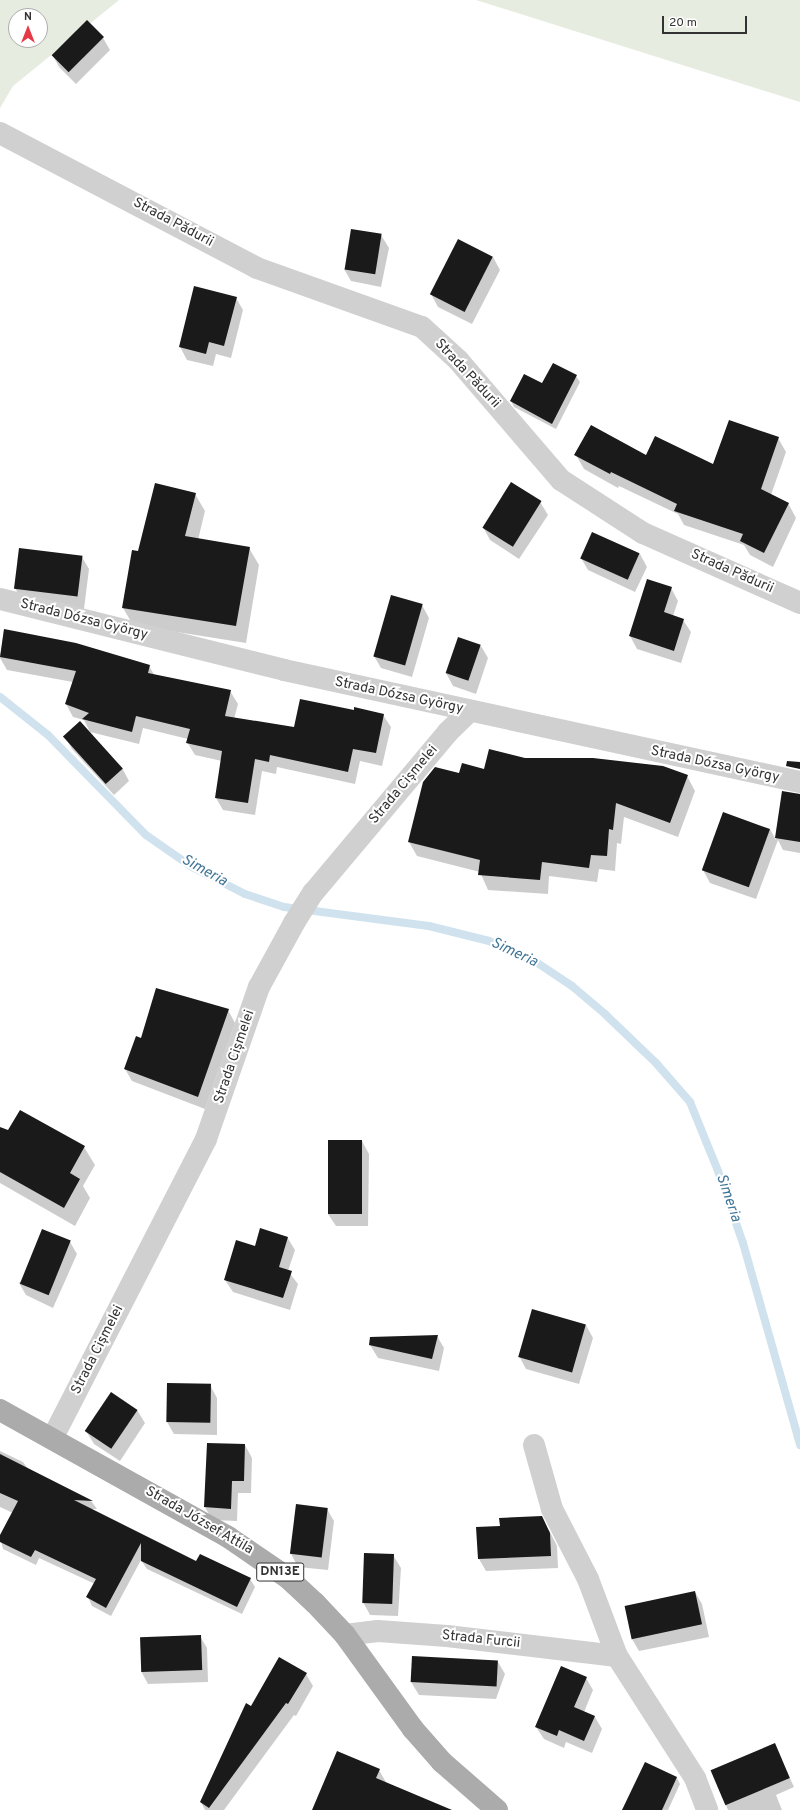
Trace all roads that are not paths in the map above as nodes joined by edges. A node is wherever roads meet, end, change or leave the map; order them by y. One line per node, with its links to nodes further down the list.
1 (0, 133): 3 (street, Strada Pădurii)
2 (0, 599): 4 (street, Strada Dózsa György)
3 (800, 603)
4 (470, 712): 5 (street, Strada Dózsa György); 7 (street, Strada Cișmelei)
5 (800, 782)
6 (0, 1410): 7 (main road, Strada József Attila / DN13E)
7 (53, 1437): 9 (main road, Strada József Attila / DN13E)
8 (534, 1445): 10 (street)
9 (345, 1635): 10 (street, Strada Furcii); 11 (main road, Strada József Attila / DN13E)
10 (617, 1656): 12 (street)
11 (497, 1810)
12 (707, 1810)

